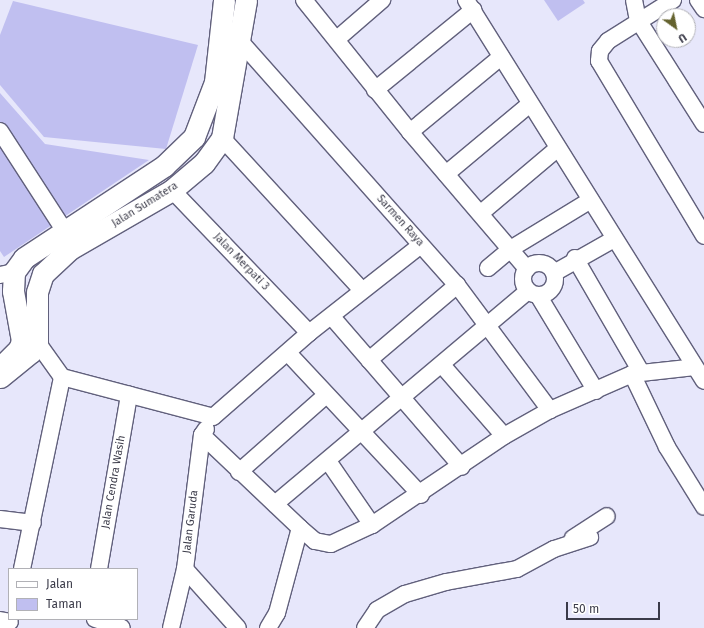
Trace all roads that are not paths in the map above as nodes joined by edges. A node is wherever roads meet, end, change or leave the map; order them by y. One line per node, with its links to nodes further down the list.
1 (224, 0): 14 (main road, Jalan Sumatera)
2 (246, 0): 12 (main road, Jalan Sumatera)
3 (304, 0): 11 (street)
4 (382, 0): 11 (street)
5 (673, 0): 10 (street)
6 (698, 0): 9 (street)
7 (638, 1): 10 (street)
8 (470, 5): 13 (street); 15 (street)
9 (704, 9)
10 (638, 20): 17 (street); 27 (street)
11 (337, 39): 15 (street)
12 (240, 41): 14 (main road, Jalan Sumatera); 29 (street, Sarmen Raya)
13 (501, 57): 16 (street); 19 (street)
14 (224, 85): 20 (main road, Jalan Sumatera); 26 (main road, Jalan Sumatera)
15 (375, 90): 19 (street)
16 (530, 104): 21 (street); 22 (street)
17 (704, 124)
18 (0, 131): 26 (street)
19 (410, 132): 22 (street)
20 (222, 138): 23 (main road, Jalan Sumatera); 37 (street)
21 (557, 149): 24 (street); 25 (street)
22 (446, 174): 25 (street)
23 (172, 190): 41 (street, Jalan Merpati 3); 42 (main road, Jalan Sumatera)
24 (591, 200): 28 (street); 30 (street)
25 (481, 213): 30 (street)
26 (64, 230): 35 (main road, Jalan Sumatera)
27 (704, 236)
28 (614, 239): 31 (street); 47 (street)
29 (421, 245): 36 (street, Sarmen Raya); 37 (street, Jalan Garuda)
30 (512, 248): 32 (street); 33 (street)
31 (575, 258): 34 (street); 48 (street)
32 (488, 268)
33 (527, 269): 34 (street); 38 (street)
34 (554, 273): 38 (street)
35 (7, 274): 46 (main road, Jalan Sumatera)
36 (457, 285): 40 (street, Sarmen Raya); 44 (street)
37 (362, 290): 39 (street, Jalan Garuda)
38 (533, 293): 40 (street); 52 (street)
39 (332, 317): 41 (street, Jalan Garuda); 44 (street)
40 (488, 327): 45 (street); 56 (street, Sarmen Raya)
41 (310, 333): 43 (street, Jalan Garuda)
42 (37, 342): 49 (main road); 50 (street)
43 (289, 354): 54 (street); 57 (street, Jalan Garuda)
44 (369, 360): 55 (street)
45 (442, 365): 55 (street); 60 (street)
46 (0, 366)
47 (695, 367): 48 (street); 51 (street)
48 (637, 373): 52 (street); 66 (street)
49 (0, 377)
50 (62, 377): 53 (street); 69 (street)
51 (704, 381)
52 (596, 391): 56 (street)
53 (129, 395): 57 (street); 75 (street, Jalan Cendra Wasih)
54 (326, 395): 58 (street); 63 (street)
55 (400, 399): 58 (street); 62 (street)
56 (550, 410): 60 (street)
57 (213, 417): 59 (street, Jalan Garuda)
58 (362, 432): 61 (street); 64 (street)
59 (202, 435): 63 (street); 76 (street, Jalan Garuda)
60 (504, 436): 62 (street)
61 (328, 461): 65 (street); 70 (street)
62 (462, 467): 64 (street)
63 (239, 472): 65 (street)
64 (421, 495): 70 (street)
65 (275, 504): 71 (street)
66 (704, 507)
67 (607, 516): 73 (street)
68 (0, 519): 69 (street)
69 (33, 523): 74 (street)
70 (372, 525): 71 (street)
71 (300, 528): 81 (street)
72 (590, 537): 73 (street)
73 (554, 549): 82 (street)
74 (22, 568)
75 (99, 568)
76 (185, 570): 79 (street, Jalan Garuda); 80 (street)
77 (98, 620): 78 (street)
78 (122, 628)
79 (171, 628)
80 (238, 628)
81 (268, 628)
82 (365, 628)

